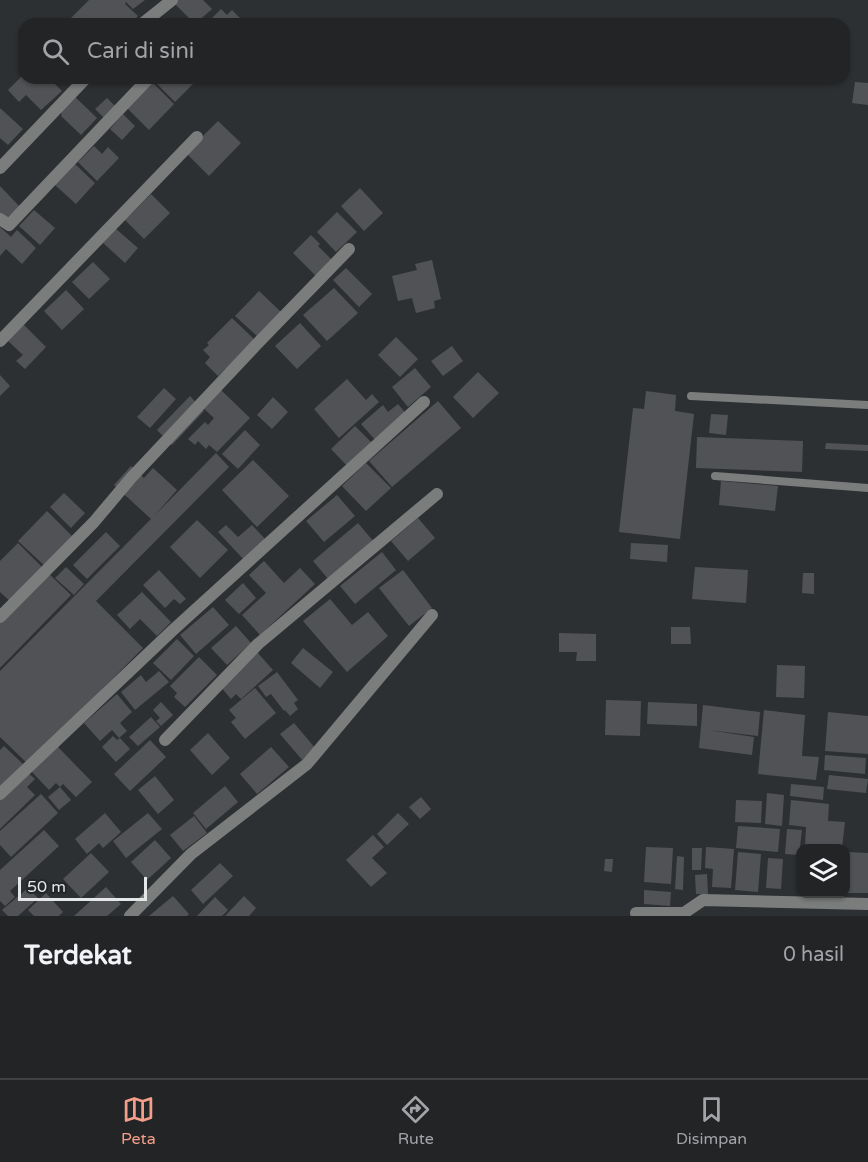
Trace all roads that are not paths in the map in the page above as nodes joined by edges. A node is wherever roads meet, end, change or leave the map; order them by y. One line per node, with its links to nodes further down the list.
1 (172, 0): 2 (street)
2 (150, 18)
3 (80, 84): 6 (street)
4 (140, 84): 7 (street)
5 (197, 137): 9 (street)
6 (0, 168)
7 (0, 219)
8 (349, 249): 17 (street)
9 (0, 341)
10 (691, 396): 12 (lane)
11 (424, 402): 19 (street)
12 (868, 405)
13 (715, 476): 14 (lane)
14 (868, 488)
15 (437, 494): 18 (street)
16 (432, 615): 22 (street)
17 (0, 617)
18 (165, 740)
19 (0, 794)
20 (868, 904): 21 (street)
21 (636, 913)
22 (130, 916)

